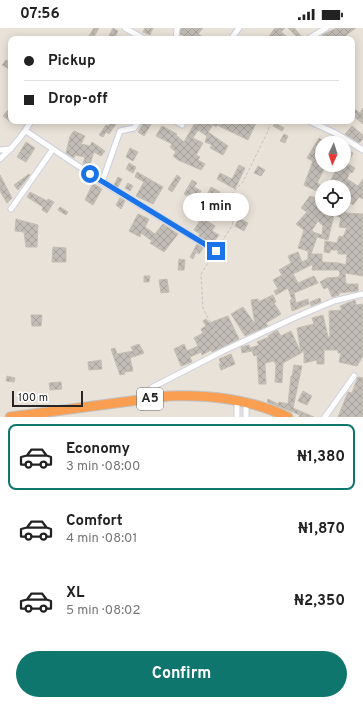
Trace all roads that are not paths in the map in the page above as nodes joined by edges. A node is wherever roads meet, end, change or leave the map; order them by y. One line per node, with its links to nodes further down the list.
1 (125, 28): 3 (street)
2 (326, 28): 4 (street)
3 (139, 36)
4 (313, 36)
5 (30, 124): 8 (street)
6 (137, 124): 14 (street)
7 (316, 124): 12 (street)
8 (26, 131): 9 (street); 10 (street)
9 (11, 149): 11 (street); 13 (street)
10 (53, 149): 14 (street); 15 (street)
11 (0, 150)
12 (363, 150)
13 (0, 159)
14 (102, 182): 16 (street)
15 (11, 209)
16 (216, 251)
17 (363, 294): 19 (street)
18 (354, 376): 26 (street)
19 (144, 400): 20 (highway, A5); 22 (highway, A5)
20 (242, 401): 21 (highway, A5); 23 (street); 24 (street)
21 (270, 414): 25 (highway, A5)
22 (10, 417)
23 (237, 417)
24 (246, 417)
25 (288, 417)
26 (325, 417)

